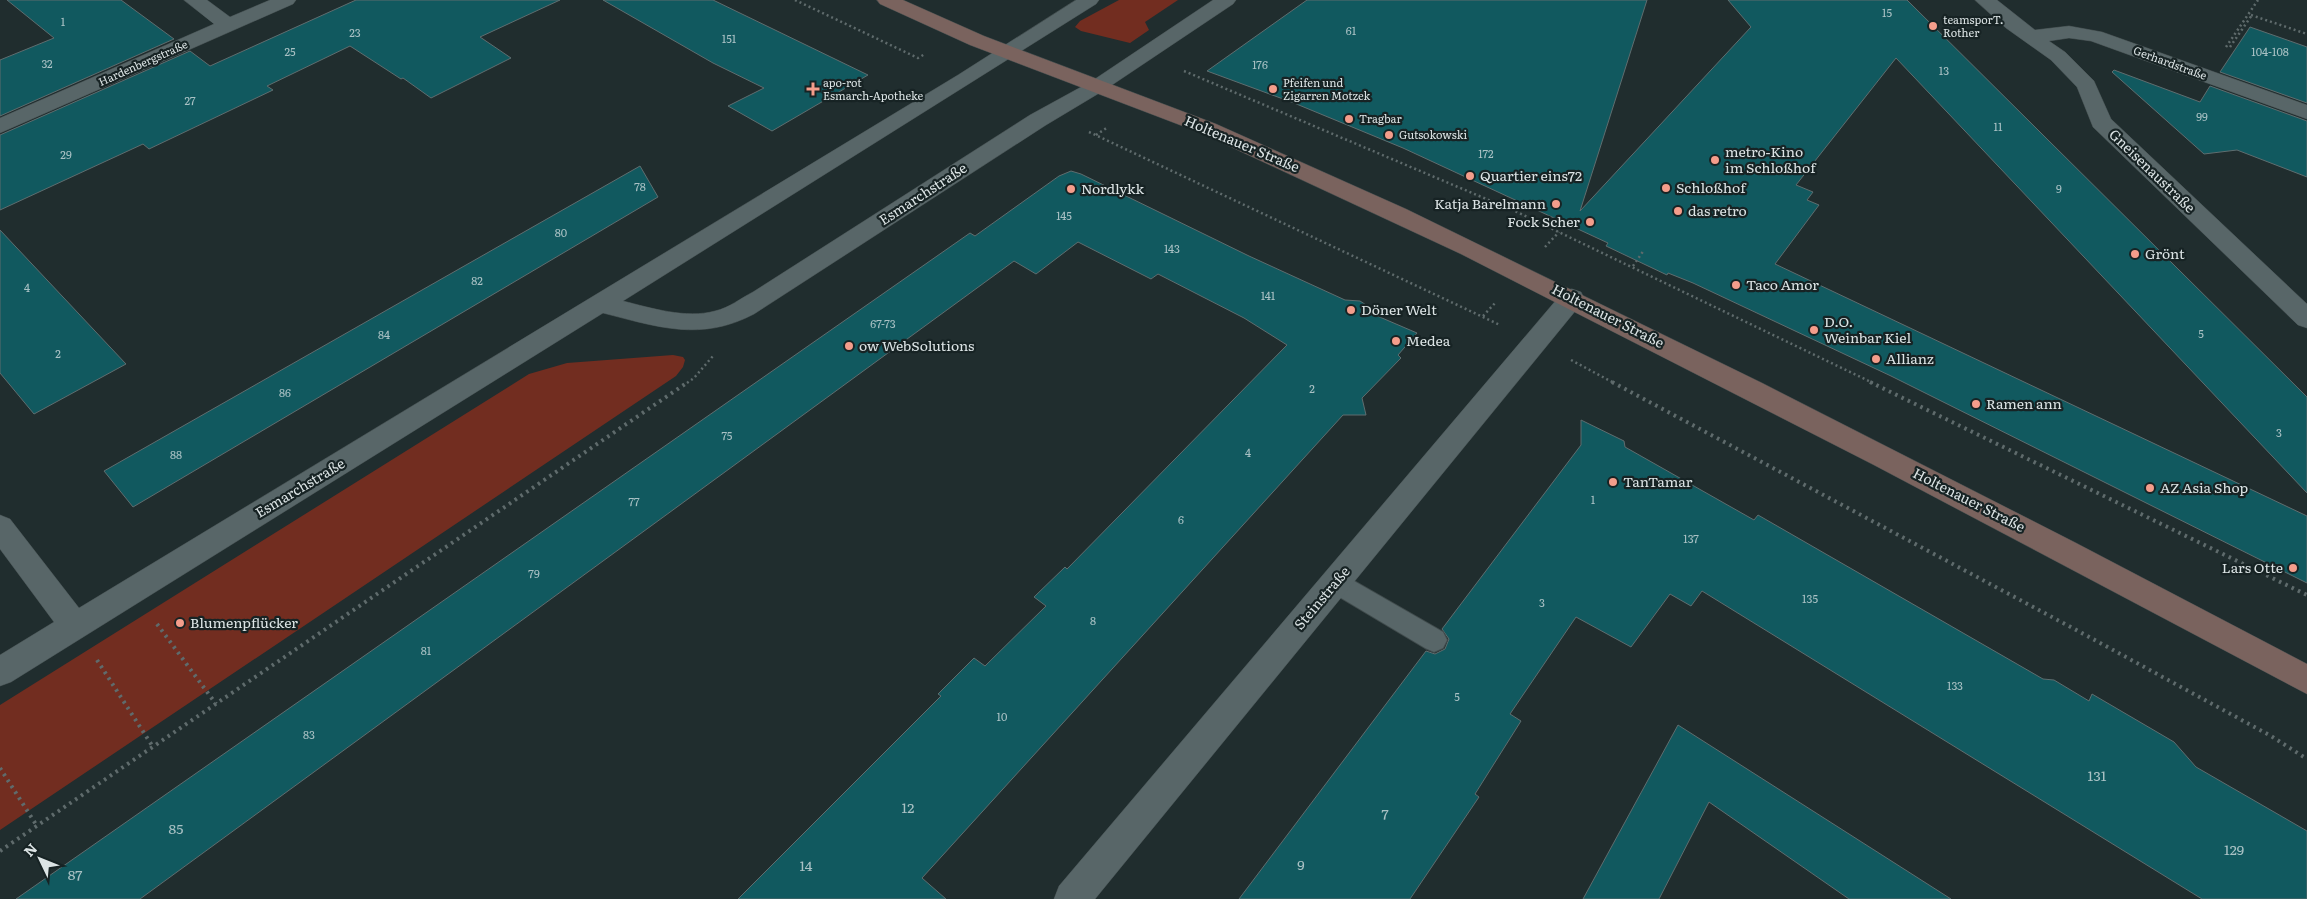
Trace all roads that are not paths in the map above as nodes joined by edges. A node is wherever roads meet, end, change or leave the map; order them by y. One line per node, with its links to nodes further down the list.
1 (194, 0): 7 (street)
2 (286, 0): 7 (street, Hardenbergstraße)
3 (887, 0): 9 (main road, Holtenauer Straße)
4 (1089, 0): 9 (street, Esmarchstraße)
5 (1226, 0): 10 (street, Esmarchstraße)
6 (1985, 0): 8 (street, Gneisenaustraße)
7 (228, 25): 12 (street, Hardenbergstraße)
8 (2030, 37): 11 (street, Gerhardstraße); 15 (street, Gneisenaustraße)
9 (1007, 53): 10 (main road, Holtenauer Straße); 14 (street, Esmarchstraße)
10 (1099, 85): 13 (main road, Holtenauer Straße); 14 (street, Esmarchstraße)
11 (2307, 112)
12 (0, 126)
13 (1572, 298): 17 (street, Steinstraße); 21 (main road, Holtenauer Straße)
14 (600, 304): 18 (street, Esmarchstraße)
15 (2307, 319)
16 (0, 527): 18 (street)
17 (1335, 581): 19 (lane); 22 (street, Steinstraße)
18 (75, 626): 20 (street, Esmarchstraße)
19 (1434, 640)
20 (0, 672)
21 (2307, 680)
22 (1072, 899)

